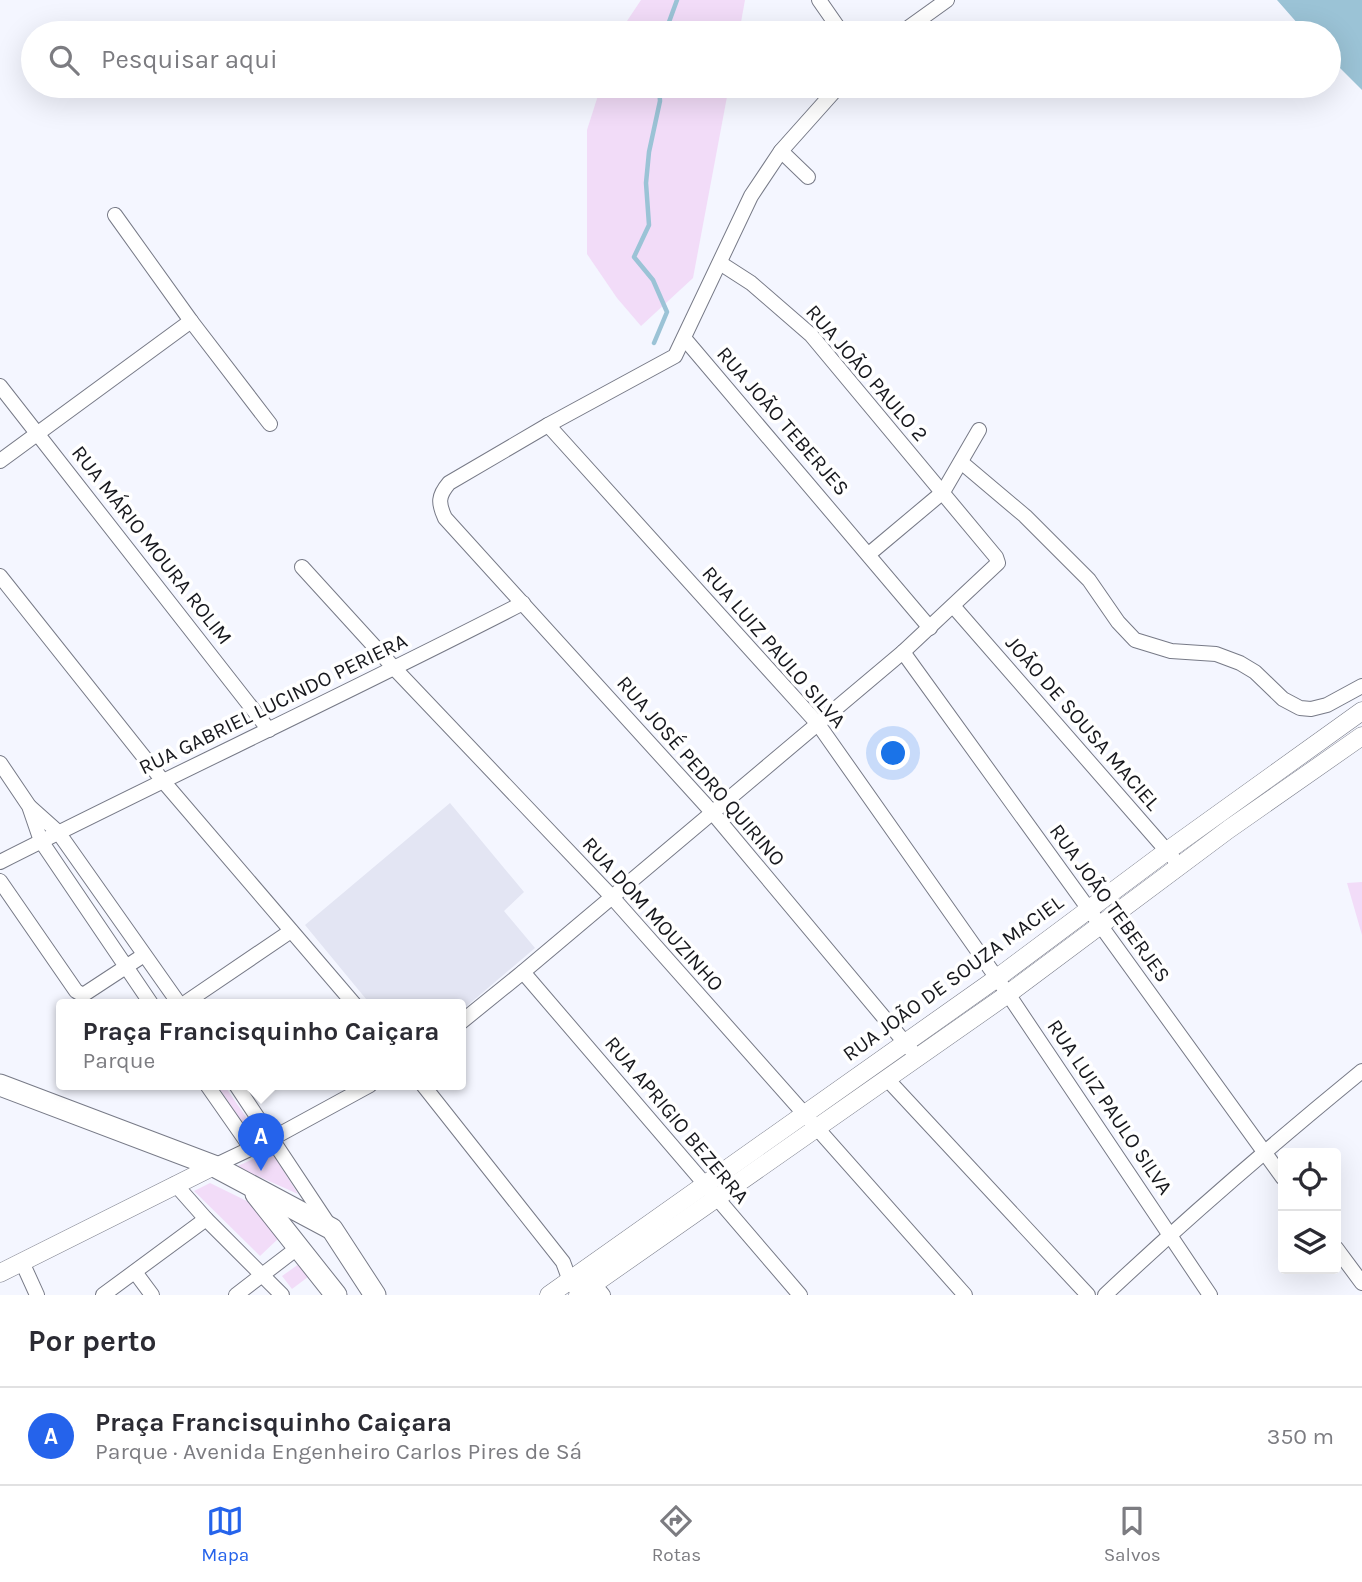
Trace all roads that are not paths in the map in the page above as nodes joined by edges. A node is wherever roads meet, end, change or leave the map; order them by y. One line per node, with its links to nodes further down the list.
1 (819, 0): 3 (street)
2 (947, 0): 4 (street)
3 (834, 21)
4 (918, 21)
5 (828, 98): 6 (street)
6 (781, 151): 7 (street); 9 (street)
7 (808, 177)
8 (115, 215): 10 (street)
9 (720, 263): 11 (street); 19 (street, RUA JOÃO PAULO 2)
10 (191, 321): 13 (street); 16 (street)
11 (684, 338): 14 (street); 20 (street, RUA JOÃO TEBERJES)
12 (0, 386): 16 (street, RUA MÁRIO MOURA ROLIM)
13 (270, 424)
14 (548, 425): 23 (street, RUA JOSÉ PEDRO QUIRINO); 30 (street, RUA LUIZ PAULO SILVA)
15 (979, 430): 18 (street)
16 (39, 433): 17 (street); 31 (street, RUA MÁRIO MOURA ROLIM)
17 (0, 461)
18 (961, 462): 19 (street); 28 (street)
19 (943, 492): 20 (street); 24 (street, RUA JOÃO PAULO 2)
20 (869, 554): 25 (street, RUA JOÃO TEBERJES)
21 (302, 567): 27 (street, RUA DOM MOUZINHO)
22 (0, 576): 34 (street)
23 (523, 603): 27 (street, RUA GABRIEL LUCINDO PERIERA); 36 (street, RUA JOSÉ PEDRO QUIRINO)
24 (954, 607): 25 (street); 39 (street, JOÃO DE SOUSA MACIEL)
25 (930, 628): 26 (street)
26 (903, 652): 30 (street); 44 (street, RUA JOÃO TEBERJES)
27 (395, 669): 31 (street, RUA GABRIEL LUCINDO PERIERA); 43 (street, RUA DOM MOUZINHO)
28 (1362, 686)
29 (1362, 711): 39 (street, RUA JOÃO DE SOUZA MACIEL)
30 (818, 724): 36 (street); 50 (street, RUA LUIZ PAULO SILVA)
31 (270, 730): 34 (street, RUA GABRIEL LUCINDO PERIERA)
32 (1362, 736): 41 (street, RUA JOÃO DE SOUZA MACIEL)
33 (0, 763): 35 (street)
34 (163, 781): 37 (street, RUA GABRIEL LUCINDO PERIERA); 46 (street)
35 (29, 806): 37 (street); 38 (street)
36 (712, 812): 43 (street); 57 (street, RUA JOSÉ PEDRO QUIRINO)
37 (58, 832): 38 (street, RUA GABRIEL LUCINDO PERIERA); 47 (street)
38 (41, 841): 40 (street, RUA GABRIEL LUCINDO PERIERA); 48 (street)
39 (1167, 851): 41 (street, JOÃO DE SOUSA MACIEL); 44 (street, RUA JOÃO DE SOUZA MACIEL)
40 (0, 862)
41 (1180, 866): 45 (street, RUA JOÃO DE SOUZA MACIEL)
42 (0, 881): 48 (street)
43 (612, 897): 49 (street); 66 (street, RUA DOM MOUZINHO)
44 (1089, 909): 45 (street, RUA JOÃO TEBERJES); 50 (street, RUA JOÃO DE SOUZA MACIEL)
45 (1101, 924): 51 (street, RUA JOÃO DE SOUZA MACIEL); 70 (street, RUA JOÃO TEBERJES)
46 (291, 931): 54 (street); 55 (street)
47 (144, 955): 48 (street); 53 (street)
48 (126, 967): 52 (street)
49 (523, 972): 56 (street); 74 (street, RUA APRIGIO BEZERRA)
50 (997, 978): 51 (street, RUA LUIZ PAULO SILVA); 57 (street, RUA JOÃO DE SOUZA MACIEL)
51 (1008, 994): 58 (street, RUA JOÃO DE SOUZA MACIEL); 79 (street, RUA LUIZ PAULO SILVA)
52 (148, 999)
53 (177, 999)
54 (190, 999)
55 (350, 999)
56 (466, 1018)
57 (905, 1042): 58 (street, RUA JOSÉ PEDRO QUIRINO); 66 (street, RUA JOÃO DE SOUZA MACIEL)
58 (917, 1057): 60 (street, RUA JOÃO DE SOUZA MACIEL)
59 (1362, 1071): 70 (street)
60 (887, 1079): 67 (street, RUA JOÃO DE SOUZA MACIEL); 98 (street)
61 (0, 1085): 71 (main road)
62 (210, 1090): 69 (street)
63 (239, 1090): 68 (street)
64 (361, 1090): 68 (street)
65 (427, 1090): 87 (street)
66 (802, 1114): 67 (street, RUA DOM MOUZINHO); 74 (street, RUA JOÃO DE SOUZA MACIEL)
67 (815, 1129): 76 (street, RUA JOÃO DE SOUZA MACIEL); 97 (street, RUA DOM MOUZINHO)
68 (273, 1138): 69 (street); 78 (street)
69 (251, 1148): 71 (street)
70 (1264, 1152): 72 (street, RUA JOÃO TEBERJES); 79 (street)
71 (214, 1166): 73 (street); 75 (main road)
72 (1278, 1171)
73 (175, 1184): 77 (street); 82 (street)
74 (705, 1184): 76 (street, RUA APRIGIO BEZERRA); 87 (street, RUA JOÃO DE SOUZA MACIEL)
75 (251, 1187): 78 (main road); 80 (main road)
76 (717, 1199): 87 (street, RUA JOÃO DE SOUZA MACIEL); 96 (street, RUA APRIGIO BEZERRA)
77 (206, 1219): 83 (street); 85 (street)
78 (332, 1229): 94 (main road)
79 (1170, 1234): 99 (street); 100 (street, RUA LUIZ PAULO SILVA)
80 (300, 1246): 85 (street); 88 (main road)
81 (1341, 1255): 86 (street)
82 (22, 1262): 84 (street); 89 (street)
83 (135, 1272): 90 (street); 91 (street)
84 (0, 1273)
85 (262, 1275): 92 (street); 93 (street)
86 (1362, 1283)
87 (584, 1288): 95 (street)
88 (328, 1292)
89 (37, 1295)
90 (103, 1295)
91 (152, 1295)
92 (236, 1295)
93 (282, 1295)
94 (375, 1295)
95 (549, 1295)
96 (800, 1295)
97 (965, 1295)
98 (1088, 1295)
99 (1105, 1295)
100 (1210, 1295)

